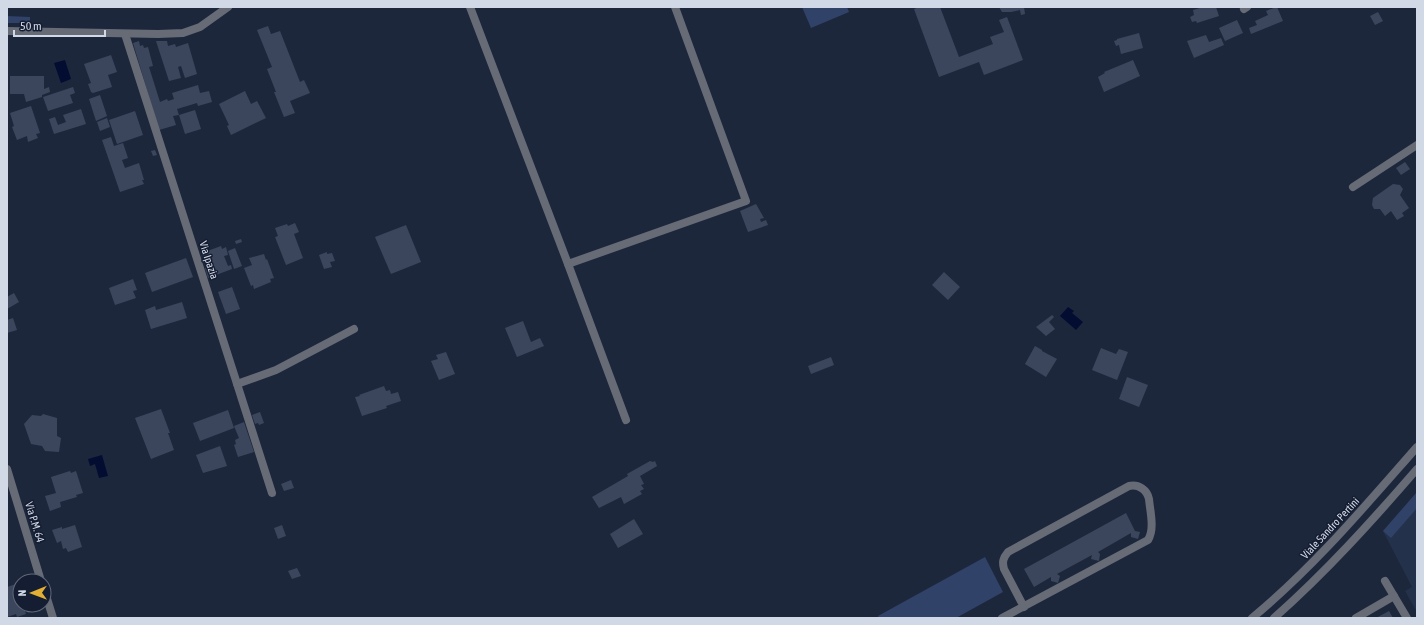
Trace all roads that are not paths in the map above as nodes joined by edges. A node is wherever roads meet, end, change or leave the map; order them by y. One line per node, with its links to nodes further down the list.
1 (228, 7): 5 (street)
2 (470, 7): 8 (street)
3 (675, 7): 8 (street)
4 (7, 30): 5 (street)
5 (125, 34): 10 (street, Via Ipazia)
6 (1417, 145): 7 (street)
7 (1353, 187)
8 (568, 264): 11 (street)
9 (354, 328): 10 (street)
10 (237, 384): 15 (street, Via Ipazia)
11 (626, 420)
12 (1417, 447): 21 (street, Viale Sandro Pertini)
13 (7, 469): 16 (street, Via P.M. 64)
14 (1417, 469): 22 (street)
15 (272, 493)
16 (40, 573)
17 (1385, 581): 18 (street)
18 (1394, 596): 23 (street); 24 (street)
19 (1024, 607): 19 (street); 20 (street)
20 (1002, 618)
21 (1252, 618)
22 (1274, 618)
23 (1356, 618)
24 (1406, 618)

